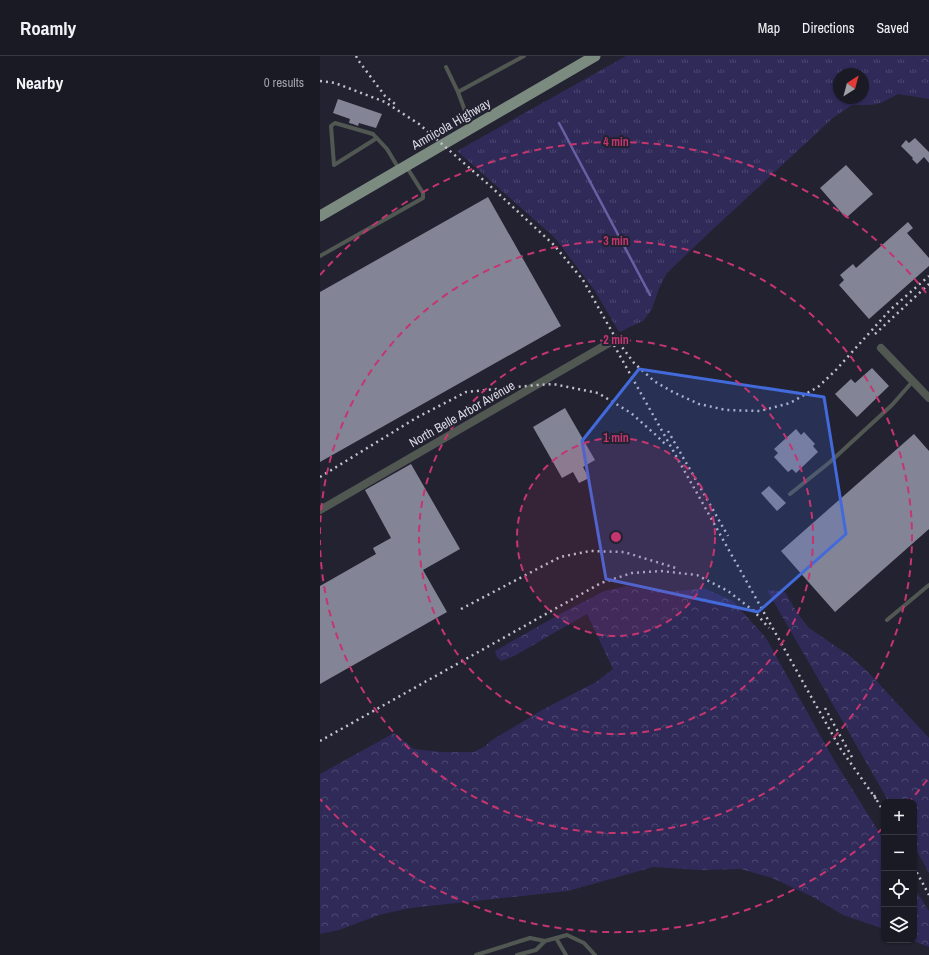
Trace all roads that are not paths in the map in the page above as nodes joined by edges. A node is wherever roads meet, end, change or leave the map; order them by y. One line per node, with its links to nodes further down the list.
1 (524, 56): 4 (lane)
2 (596, 56): 5 (main road, Amnicola Highway)
3 (446, 67): 4 (lane)
4 (458, 92): 5 (lane)
5 (471, 128): 7 (main road, Amnicola Highway)
6 (377, 138): 6 (lane); 7 (lane)
7 (403, 167): 8 (main road, Amnicola Highway); 9 (lane)
8 (320, 216)
9 (320, 256)
10 (616, 339): 15 (street, North Belle Arbor Avenue)
11 (881, 348): 12 (street)
12 (913, 381): 13 (street); 14 (lane)
13 (929, 398)
14 (790, 494)
15 (320, 510)
16 (929, 585): 17 (lane)
17 (887, 620)
18 (556, 938): 19 (lane); 22 (lane); 23 (lane)
19 (545, 941): 20 (lane); 21 (lane)
20 (476, 955)
21 (517, 955)
22 (566, 955)
23 (595, 955)

